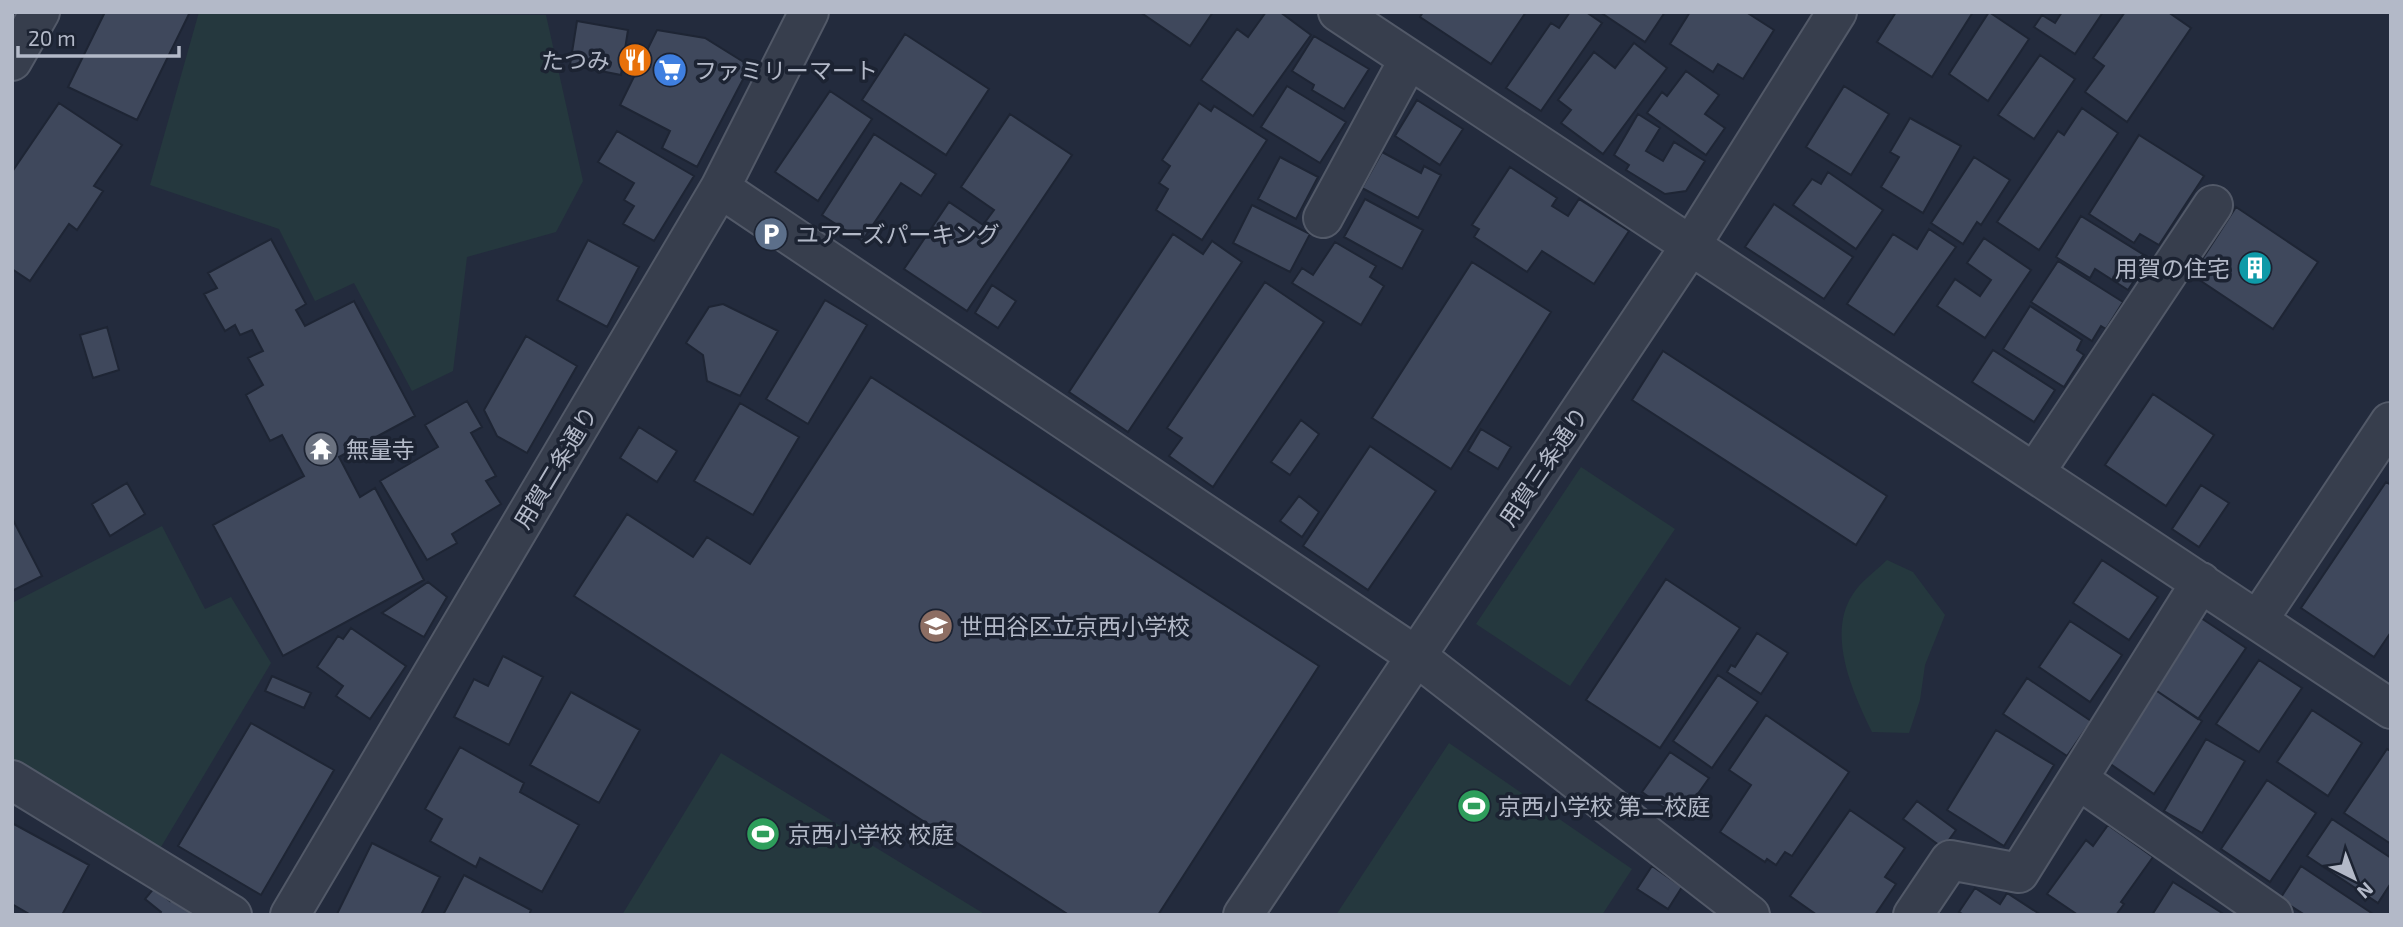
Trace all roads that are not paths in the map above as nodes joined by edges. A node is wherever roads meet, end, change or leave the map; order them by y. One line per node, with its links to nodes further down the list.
1 (40, 12): 6 (street)
2 (809, 12): 7 (street, 用賀二条通り)
3 (1338, 12): 5 (street)
4 (1837, 12): 10 (street, 用賀三条通り)
5 (1409, 59): 9 (street); 10 (street)
6 (12, 61)
7 (720, 188): 15 (street); 20 (street, 用賀二条通り)
8 (2213, 205): 12 (street)
9 (1322, 218)
10 (1691, 245): 12 (street); 15 (street, 用賀三条通り)
11 (2390, 422): 14 (street)
12 (2035, 472): 13 (street)
13 (2202, 582): 14 (street); 18 (street)
14 (2258, 620): 16 (street)
15 (1416, 656): 21 (street, 用賀三条通り); 22 (street)
16 (2391, 709)
17 (12, 780): 19 (street)
18 (2079, 780): 23 (street); 24 (street)
19 (232, 915)
20 (290, 915)
21 (1243, 915)
22 (1750, 915)
23 (1913, 915)
24 (2273, 915)

